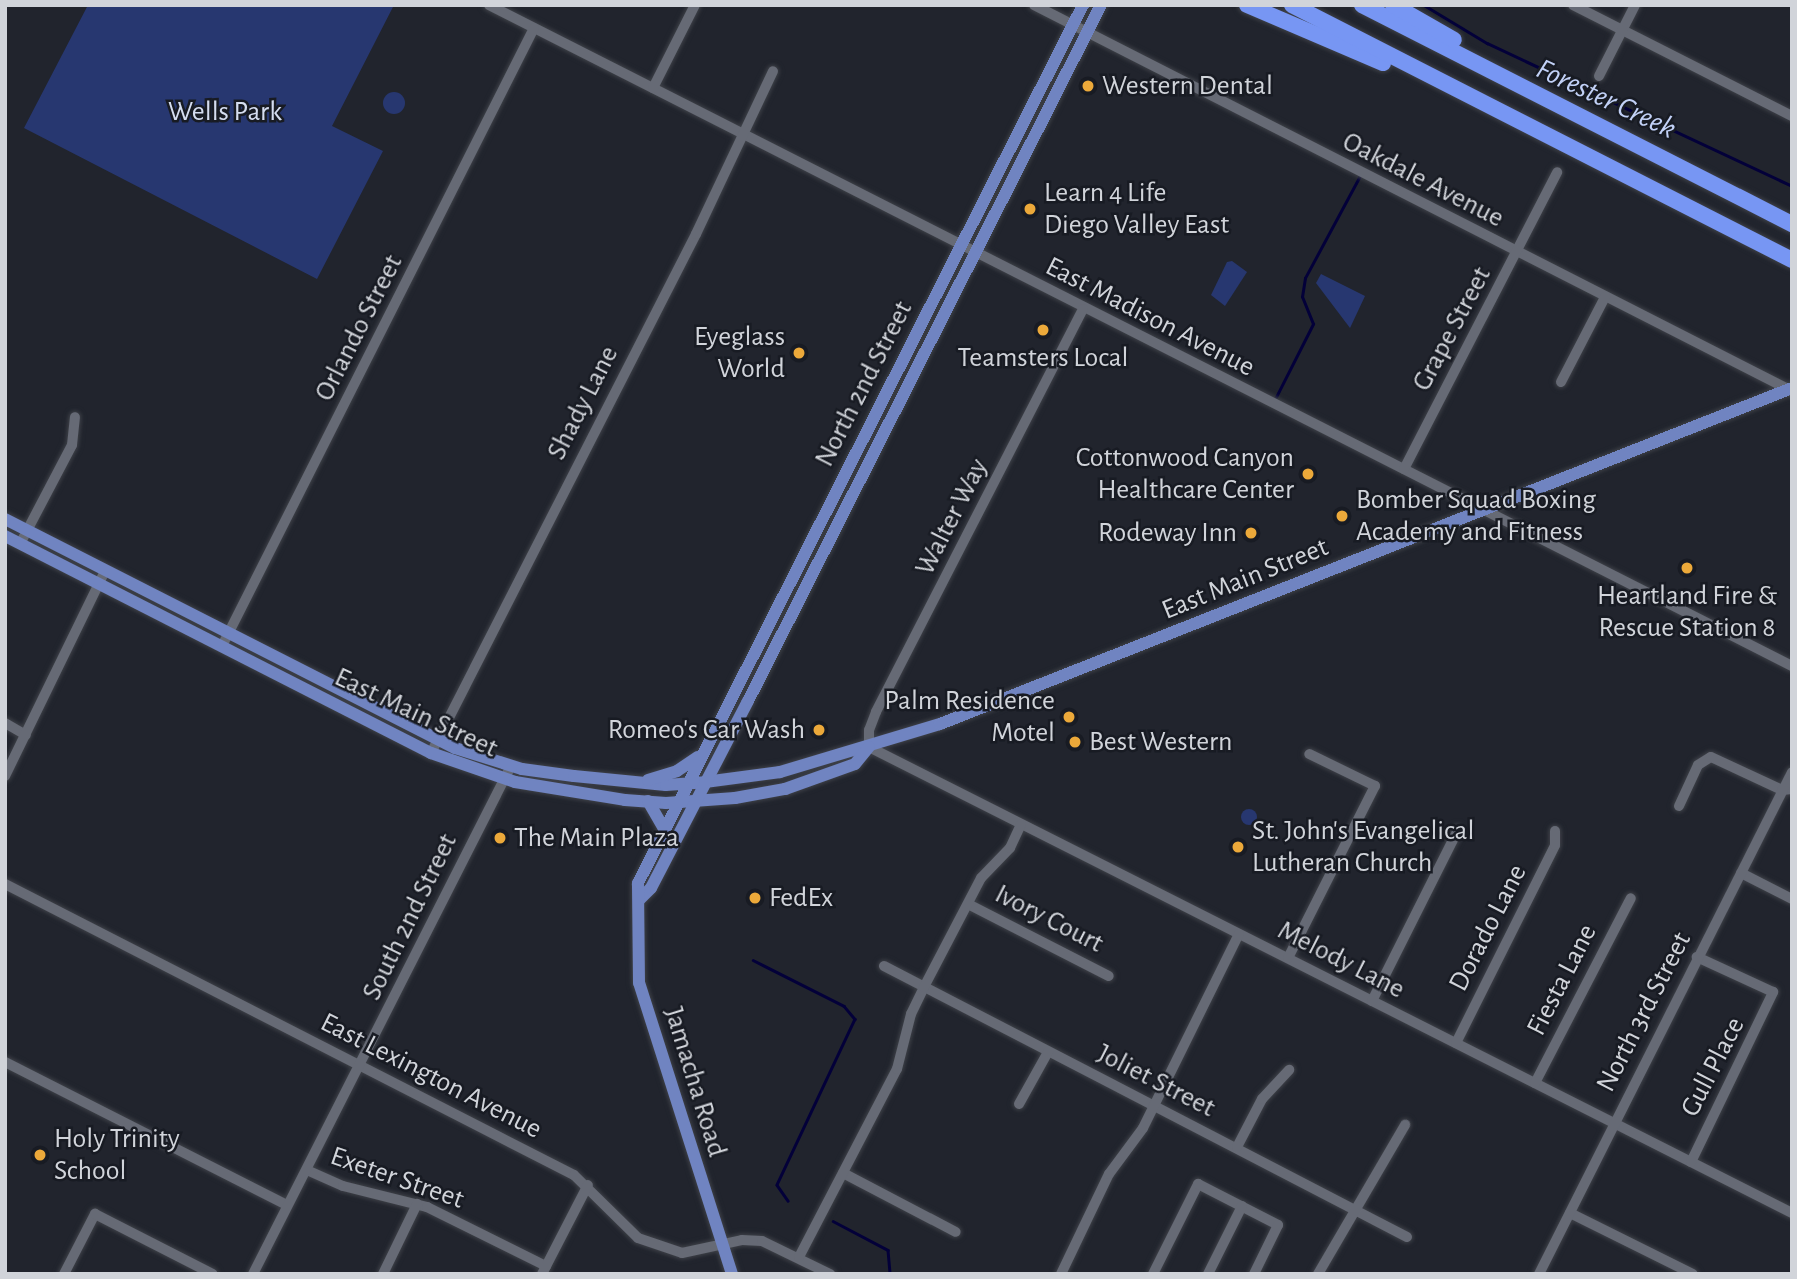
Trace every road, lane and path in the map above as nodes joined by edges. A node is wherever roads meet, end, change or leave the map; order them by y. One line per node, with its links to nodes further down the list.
1 (489, 5): 13 (street, East Madison Avenue)
2 (695, 5): 19 (street)
3 (1034, 5): 12 (street, Oakdale Avenue)
4 (1083, 5): 12 (main road, North 2nd Street)
5 (1101, 5): 15 (main road, North 2nd Street)
6 (1247, 5): 21 (highway)
7 (1292, 5): 21 (highway)
8 (1362, 5): 18 (highway)
9 (1393, 5): 18 (highway)
10 (1573, 5): 14 (street)
11 (1635, 5): 14 (street)
12 (1072, 25): 15 (street, Oakdale Avenue); 25 (main road, North 2nd Street)
13 (534, 28): 19 (street, East Madison Avenue); 50 (street, Orlando Street)
14 (1623, 30): 17 (street); 20 (street)
15 (1086, 32): 26 (main road, North 2nd Street); 27 (street, Oakdale Avenue)
16 (774, 72): 22 (street, Shady Lane)
17 (1600, 76)
18 (1513, 81): 24 (highway)
19 (653, 89): 22 (street, East Madison Avenue)
20 (1792, 116)
21 (1514, 119): 28 (highway)
22 (742, 135): 25 (street, East Madison Avenue); 56 (street, Shady Lane)
23 (1558, 172): 27 (street, Grape Street)
24 (1792, 224)
25 (960, 246): 26 (street, East Madison Avenue); 31 (main road, North 2nd Street)
26 (975, 253): 30 (street, East Madison Avenue); 34 (main road, North 2nd Street)
27 (1518, 254): 29 (street, Oakdale Avenue); 36 (street, Grape Street)
28 (1792, 260)
29 (1605, 297): 32 (street); 33 (street, Oakdale Avenue)
30 (1083, 309): 36 (street, East Madison Avenue); 57 (street, Walter Way)
31 (899, 368): 34 (main road); 37 (main road, North 2nd Street)
32 (1561, 382)
33 (1791, 389): 38 (main road, East Main Street)
34 (901, 400): 39 (main road, North 2nd Street)
35 (75, 417): 41 (street)
36 (1404, 469): 38 (street, East Madison Avenue)
37 (838, 492): 39 (main road); 44 (main road, North 2nd Street)
38 (1485, 510): 52 (street, East Madison Avenue); 57 (main road, East Main Street)
39 (845, 513): 47 (main road, North 2nd Street)
40 (5, 519): 41 (main road, East Main Street)
41 (27, 530): 43 (street); 45 (main road, East Main Street)
42 (5, 536): 43 (main road, East Main Street)
43 (20, 544): 48 (main road, East Main Street)
44 (809, 548): 46 (main road, North 2nd Street); 47 (main road)
45 (105, 571): 48 (street); 50 (main road, East Main Street)
46 (794, 574): 49 (main road); 60 (main road, North 2nd Street)
47 (809, 580): 49 (main road, North 2nd Street)
48 (101, 584): 51 (main road, East Main Street); 55 (street)
49 (795, 607): 58 (main road, North 2nd Street)
50 (229, 633): 51 (street, Orlando Street); 53 (main road, East Main Street)
51 (222, 646): 53 (main road, East Main Street)
52 (1792, 666)
53 (356, 707): 56 (main road, East Main Street); 59 (main road, East Main Street)
54 (5, 723): 55 (street)
55 (26, 734): 64 (street)
56 (438, 740): 59 (street, Shady Lane); 62 (main road, East Main Street)
57 (869, 747): 66 (main road, East Main Street); 71 (main road, East Main Street); 75 (street, Melody Lane)
58 (720, 752): 66 (main road); 67 (main road, North 2nd Street)
59 (431, 753): 65 (main road, East Main Street)
60 (702, 754): 68 (main road); 69 (main road, North 2nd Street)
61 (1309, 754): 87 (street)
62 (511, 766): 65 (street, South 2nd Street); 68 (main road, East Main Street)
63 (1792, 772): 70 (street, North 3rd Street)
64 (5, 776)
65 (504, 779): 72 (main road, East Main Street); 95 (street, South 2nd Street)
66 (740, 779): 67 (main road, East Main Street)
67 (705, 782): 69 (main road, East Main Street); 71 (main road)
68 (634, 783): 69 (main road, East Main Street)
69 (687, 784): 73 (main road, Jamacha Road)
70 (1787, 790): 74 (street); 79 (street, North 3rd Street)
71 (695, 801): 73 (main road, East Main Street); 83 (main road)
72 (648, 802): 73 (main road, East Main Street); 76 (main road)
73 (678, 802): 76 (main road, Jamacha Road)
74 (1679, 806)
75 (1021, 824): 84 (street); 85 (street, Melody Lane)
76 (664, 830): 83 (main road, Jamacha Road)
77 (1458, 830): 91 (street)
78 (1555, 831): 92 (street, Dorado Lane)
79 (1741, 873): 82 (street); 86 (street, North 3rd Street)
80 (5, 884): 95 (street, East Lexington Avenue)
81 (1631, 898): 97 (street, Fiesta Lane)
82 (1792, 898)
83 (639, 900): 115 (main road, Jamacha Road)
84 (968, 904): 89 (street, Ivory Court); 90 (street)
85 (1239, 934): 87 (street, Melody Lane); 99 (street)
86 (1698, 957): 100 (street, North 3rd Street); 103 (street, Gull Place)
87 (1288, 958): 91 (street, Melody Lane)
88 (884, 966): 90 (street, Joliet Street)
89 (1109, 976)
90 (924, 987): 93 (street, Joliet Street); 105 (street)
91 (1372, 1001): 92 (street, Melody Lane)
92 (1456, 1043): 97 (street, Melody Lane)
93 (1048, 1052): 98 (street); 99 (street, Joliet Street)
94 (5, 1062): 108 (street)
95 (362, 1067): 104 (street, South 2nd Street); 106 (street, East Lexington Avenue)
96 (1289, 1070): 102 (street)
97 (1535, 1083): 100 (street, Melody Lane)
98 (1019, 1104)
99 (1153, 1105): 102 (street, Joliet Street); 124 (street)
100 (1613, 1123): 103 (street, Melody Lane); 111 (street, North 3rd Street)
101 (1405, 1125): 110 (street)
102 (1237, 1147): 110 (street, Joliet Street)
103 (1691, 1162): 112 (street, Melody Lane)
104 (309, 1171): 107 (street, Exeter Street); 108 (street, South 2nd Street)
105 (843, 1173): 113 (street); 116 (street)
106 (588, 1185): 115 (street, East Lexington Avenue); 117 (street)
107 (417, 1204): 117 (street, Exeter Street); 121 (street)
108 (287, 1205): 120 (street, South 2nd Street)
109 (1242, 1206): 125 (street); 126 (street); 127 (street)
110 (1357, 1213): 114 (street, Joliet Street); 128 (street)
111 (1570, 1213): 129 (street, North 3rd Street); 130 (street)
112 (1792, 1213)
113 (956, 1232)
114 (1407, 1237)
115 (723, 1246): 116 (street, East Lexington Avenue); 122 (main road, Jamacha Road)
116 (799, 1257): 123 (street, East Lexington Avenue)
117 (544, 1270)
118 (65, 1274): 119 (street)
119 (213, 1274)
120 (253, 1274)
121 (383, 1274)
122 (732, 1274)
123 (830, 1274)
124 (1061, 1274)
125 (1153, 1274)
126 (1208, 1274)
127 (1254, 1274)
128 (1318, 1274)
129 (1539, 1274)
130 (1693, 1274)

